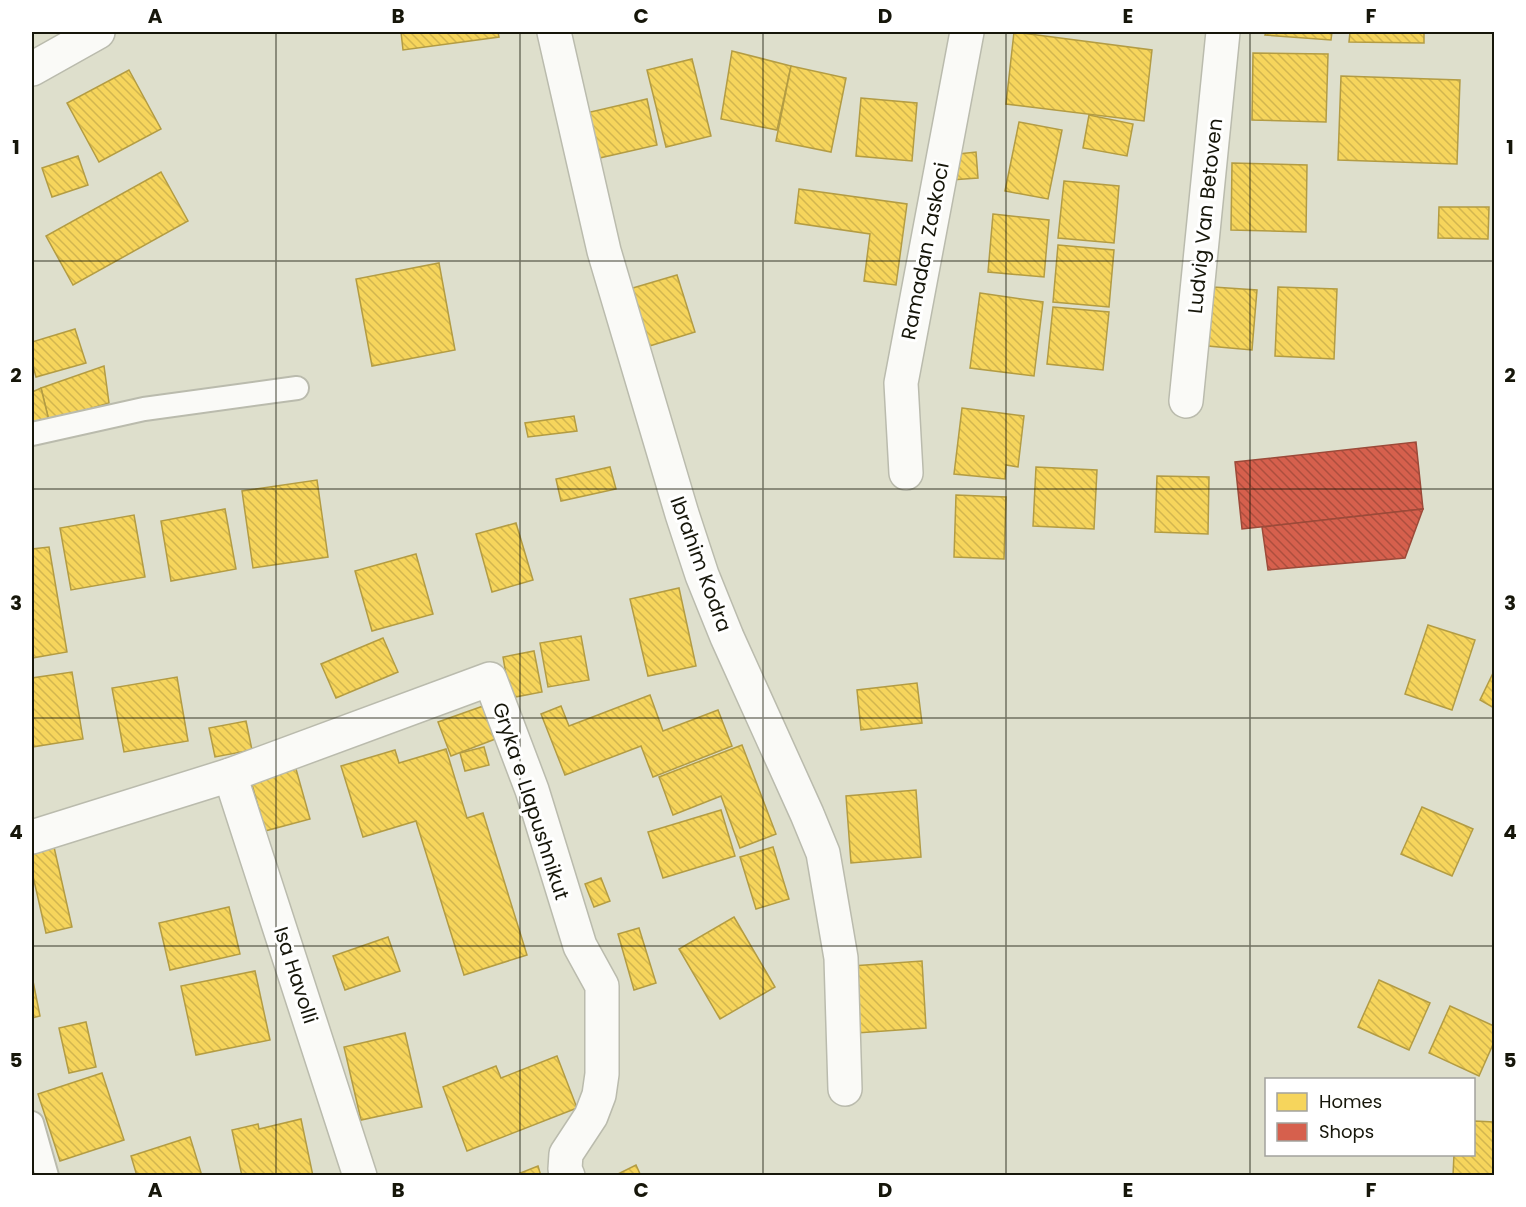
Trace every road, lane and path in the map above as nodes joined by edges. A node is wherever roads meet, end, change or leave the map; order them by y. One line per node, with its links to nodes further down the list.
1 (98, 32): 5 (street)
2 (554, 32): 12 (street, Ibrahim Kodra)
3 (967, 32): 9 (street, Ramadan Zaskoci)
4 (1223, 32): 7 (street, Ludvig Van Betoven)
5 (32, 69)
6 (297, 388): 8 (lane)
7 (1186, 401)
8 (32, 434)
9 (906, 473)
10 (230, 775): 11 (street, Gryka e Llapushnikut); 15 (street, Isa Havolli); 16 (street, Gryka e Llapushnikut)
11 (32, 837)
12 (845, 1089)
13 (32, 1123): 14 (lane)
14 (47, 1176)
15 (360, 1176)
16 (568, 1176)

